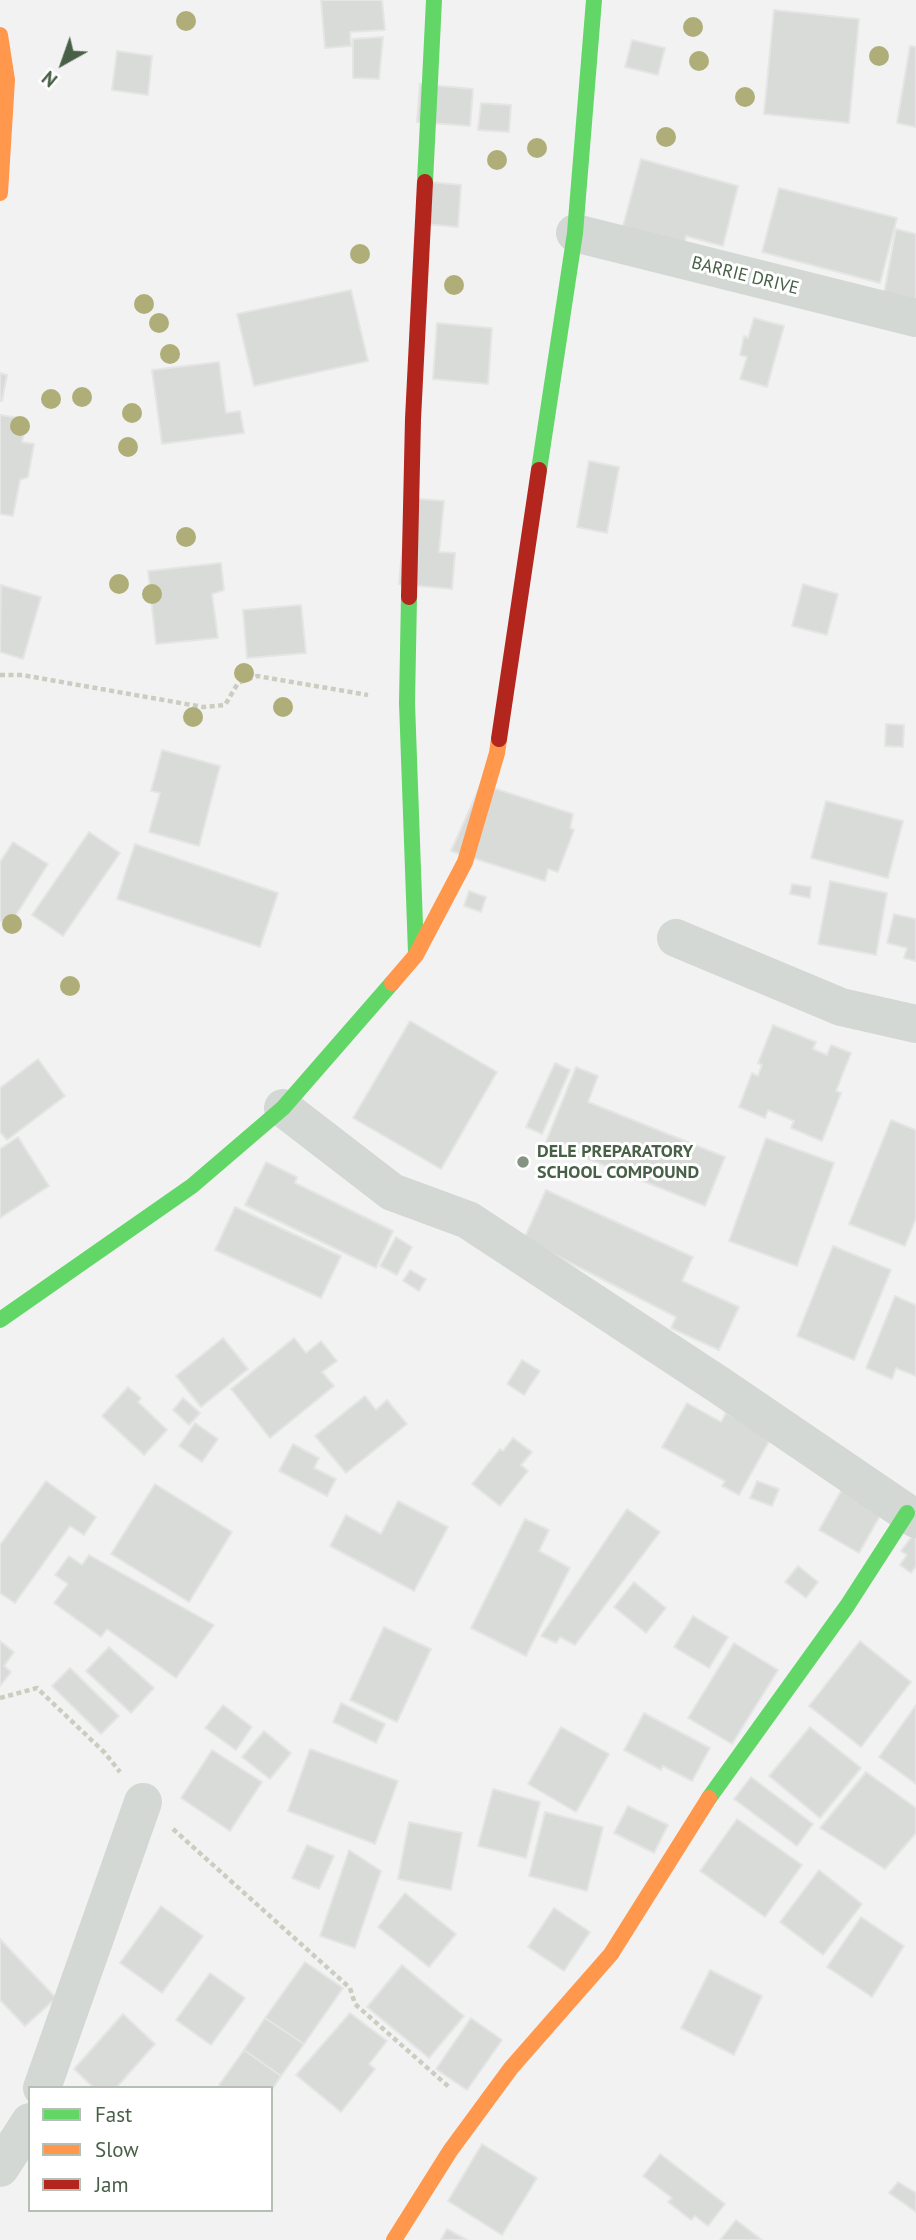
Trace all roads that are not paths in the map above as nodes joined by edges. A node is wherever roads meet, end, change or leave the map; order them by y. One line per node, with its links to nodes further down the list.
1 (434, 0): 8 (main road)
2 (594, 0): 5 (main road)
3 (0, 36): 4 (main road)
4 (0, 193)
5 (575, 233): 6 (street, BARRIE DRIVE); 8 (main road)
6 (916, 318)
7 (676, 938): 9 (street)
8 (416, 955): 10 (main road)
9 (916, 1024)
10 (283, 1108): 11 (main road); 12 (street)
11 (0, 1320)
12 (911, 1516): 17 (main road)
13 (143, 1802): 14 (street)
14 (43, 2086)
15 (28, 2125): 16 (street)
16 (0, 2168)
17 (394, 2240)

